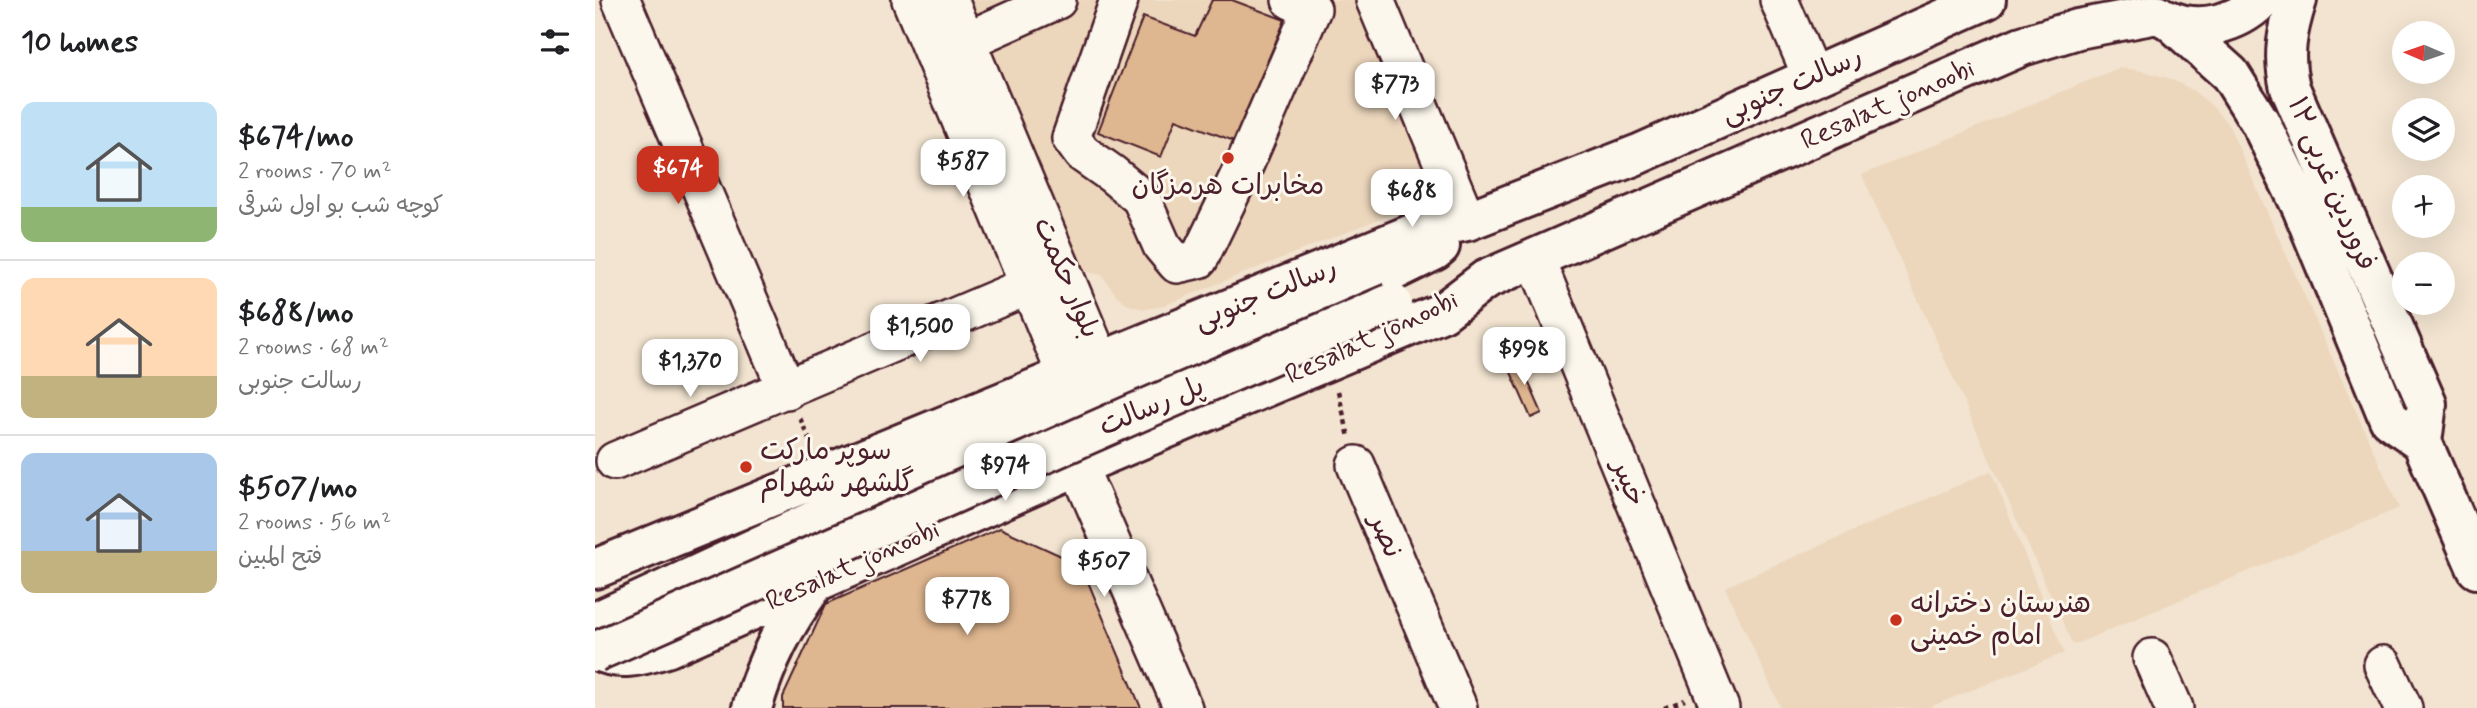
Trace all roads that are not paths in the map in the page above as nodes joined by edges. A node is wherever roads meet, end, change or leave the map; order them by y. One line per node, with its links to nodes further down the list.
1 (621, 0): 23 (street)
2 (911, 0): 14 (street, بلوار حکمت)
3 (949, 0): 14 (street, بلوار حکمت)
4 (1057, 0): 14 (street)
5 (1118, 0): 6 (street)
6 (1291, 0)
7 (1375, 0): 16 (street)
8 (1779, 0): 15 (street)
9 (1986, 0): 15 (main road, رسالت جنوبی)
10 (2261, 0): 12 (main road, Resalat jonoobi)
11 (2297, 0): 24 (main road, ۱۲ فروردین غربی)
12 (2157, 12): 13 (main road, Resalat jonoobi); 24 (main road, ۱۲ فروردین غربی)
13 (2087, 15): 17 (main road, Resalat jonoobi)
14 (951, 48): 19 (street, بلوار حکمت); 21 (street, بلوار حکمت)
15 (1812, 77): 16 (main road, رسالت جنوبی)
16 (1467, 221): 20 (main road, پل رسالت); 21 (main road, رسالت جنوبی)
17 (1535, 258): 18 (main road, Resalat jonoobi); 38 (street, خیبر)
18 (1485, 280): 20 (main road, پل رسالت); 27 (main road, Resalat jonoobi)
19 (1030, 285): 22 (street, بلوار حکمت); 23 (street)
20 (1388, 290): 31 (main road, پل رسالت); 32 (main road, پل رسالت, bridge)
21 (1101, 363): 22 (main road, رسالت جنوبی)
22 (1067, 377): 28 (main road, رسالت جنوبی)
23 (787, 390): 25 (street)
24 (2421, 442): 29 (main road)
25 (615, 461)
26 (1356, 465): 37 (street, نصر)
27 (1078, 467): 30 (main road, Resalat jonoobi); 36 (street)
28 (604, 563)
29 (2477, 569)
30 (815, 583): 32 (main road, Resalat jonoobi); 35 (main road)
31 (595, 622)
32 (595, 650)
33 (2152, 658): 39 (street)
34 (2383, 665): 40 (street)
35 (752, 708)
36 (1183, 708)
37 (1458, 708)
38 (1720, 708)
39 (2174, 708)
40 (2403, 708)

